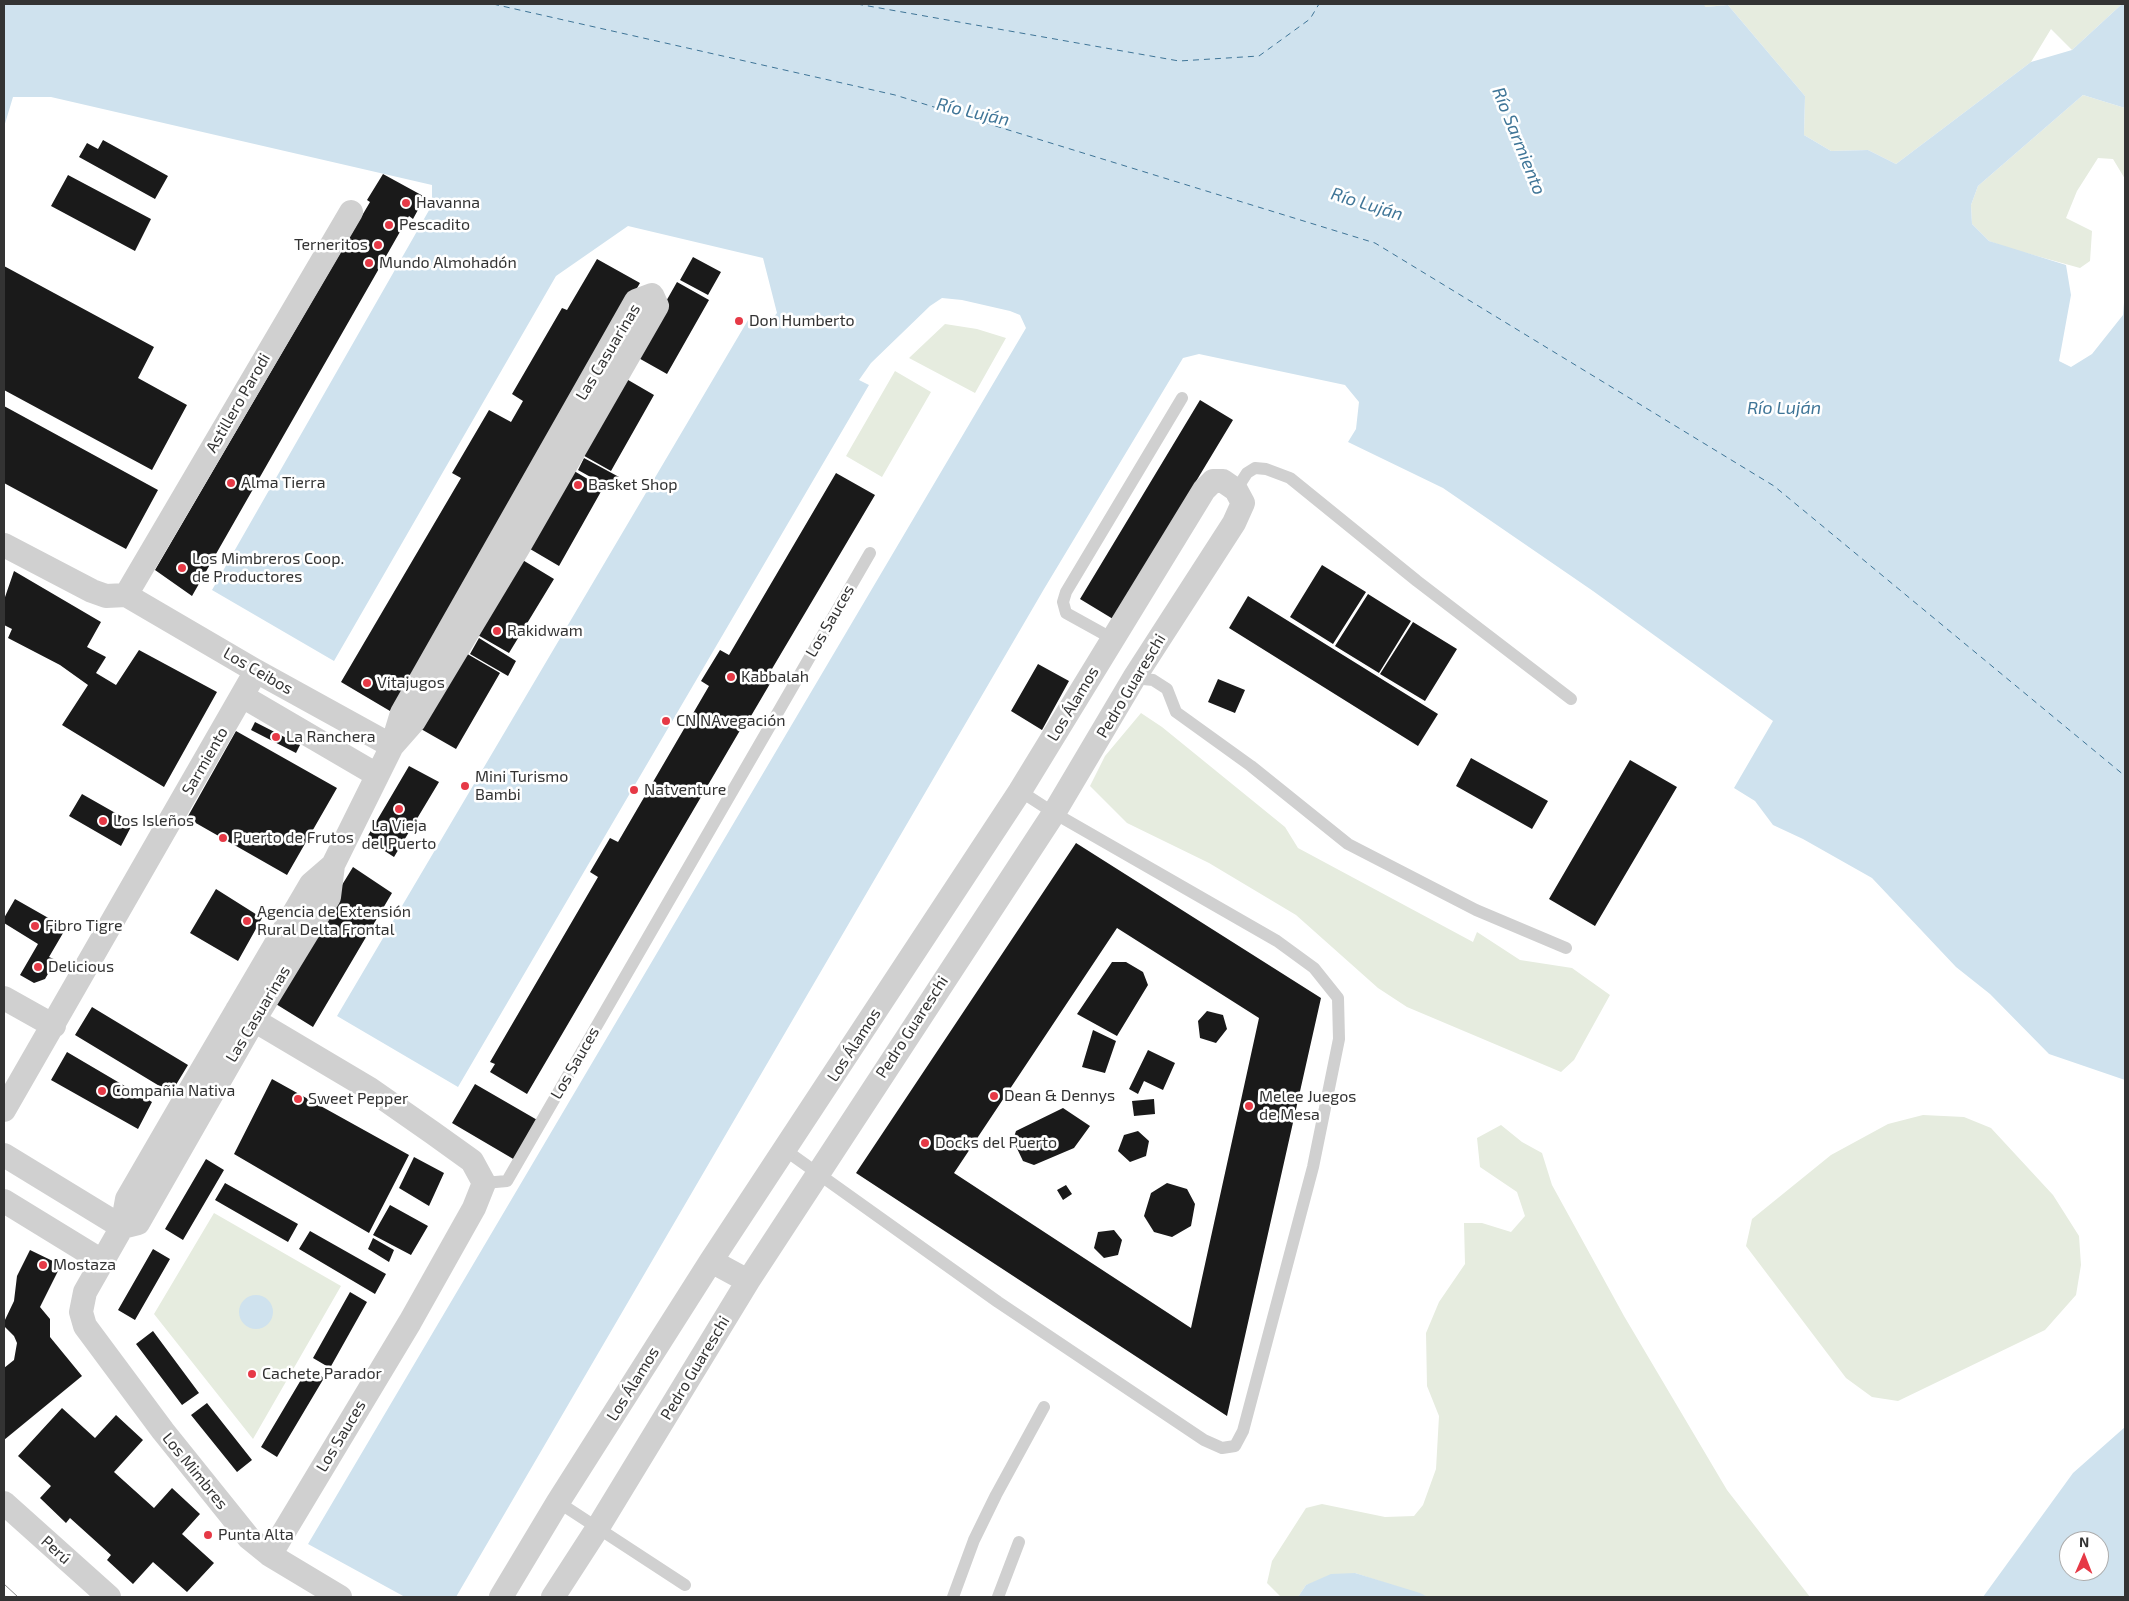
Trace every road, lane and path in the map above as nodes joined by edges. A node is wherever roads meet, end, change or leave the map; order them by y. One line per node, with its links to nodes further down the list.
1 (351, 212): 6 (street, Astillero Parodi)
2 (1182, 398): 7 (lane)
3 (1236, 490): 7 (street, Los Álamos); 9 (street, Pedro Guareschi); 12 (lane)
4 (4, 545): 6 (street)
5 (870, 553): 26 (lane, Los Sauces)
6 (126, 594): 8 (street, Los Ceibos)
7 (1113, 640): 10 (street, Los Álamos)
8 (256, 671): 11 (street, Sarmiento); 14 (street, Los Ceibos)
9 (1134, 678): 13 (street, Pedro Guareschi); 18 (lane)
10 (1087, 682): 13 (street); 16 (street, Los Álamos)
11 (242, 696): 15 (street); 21 (street, Sarmiento)
12 (1571, 698)
13 (1121, 702): 17 (street, Pedro Guareschi)
14 (392, 746): 14 (street, Las Casuarinas); 15 (street, Las Casuarinas)
15 (377, 775): 20 (street, Las Casuarinas)
16 (1020, 791): 17 (lane); 23 (street, Los Álamos)
17 (1054, 813): 25 (street, Pedro Guareschi); 25 (lane)
18 (1566, 948)
19 (4, 998): 21 (street)
20 (245, 1015): 26 (street); 28 (street, Las Casuarinas)
21 (54, 1026): 22 (street, Sarmiento)
22 (4, 1110)
23 (785, 1150): 25 (lane); 29 (street, Los Álamos)
24 (4, 1155): 28 (street)
25 (816, 1174): 31 (street, Pedro Guareschi)
26 (484, 1183): 37 (street, Los Sauces)
27 (4, 1201): 30 (street)
28 (122, 1227): 30 (street)
29 (711, 1260): 31 (street); 33 (street, Los Álamos)
30 (102, 1261): 37 (street, Los Mimbres)
31 (748, 1281): 35 (street, Pedro Guareschi)
32 (1044, 1407): 43 (lane)
33 (558, 1502): 35 (lane); 41 (street, Los Álamos)
34 (4, 1503): 39 (street, Perú)
35 (597, 1529): 38 (lane); 42 (street, Pedro Guareschi)
36 (1019, 1542): 44 (lane)
37 (270, 1555): 40 (street, Los Mimbres)
38 (685, 1585)
39 (109, 1597)
40 (340, 1597)
41 (501, 1597)
42 (553, 1597)
43 (953, 1597)
44 (998, 1597)

